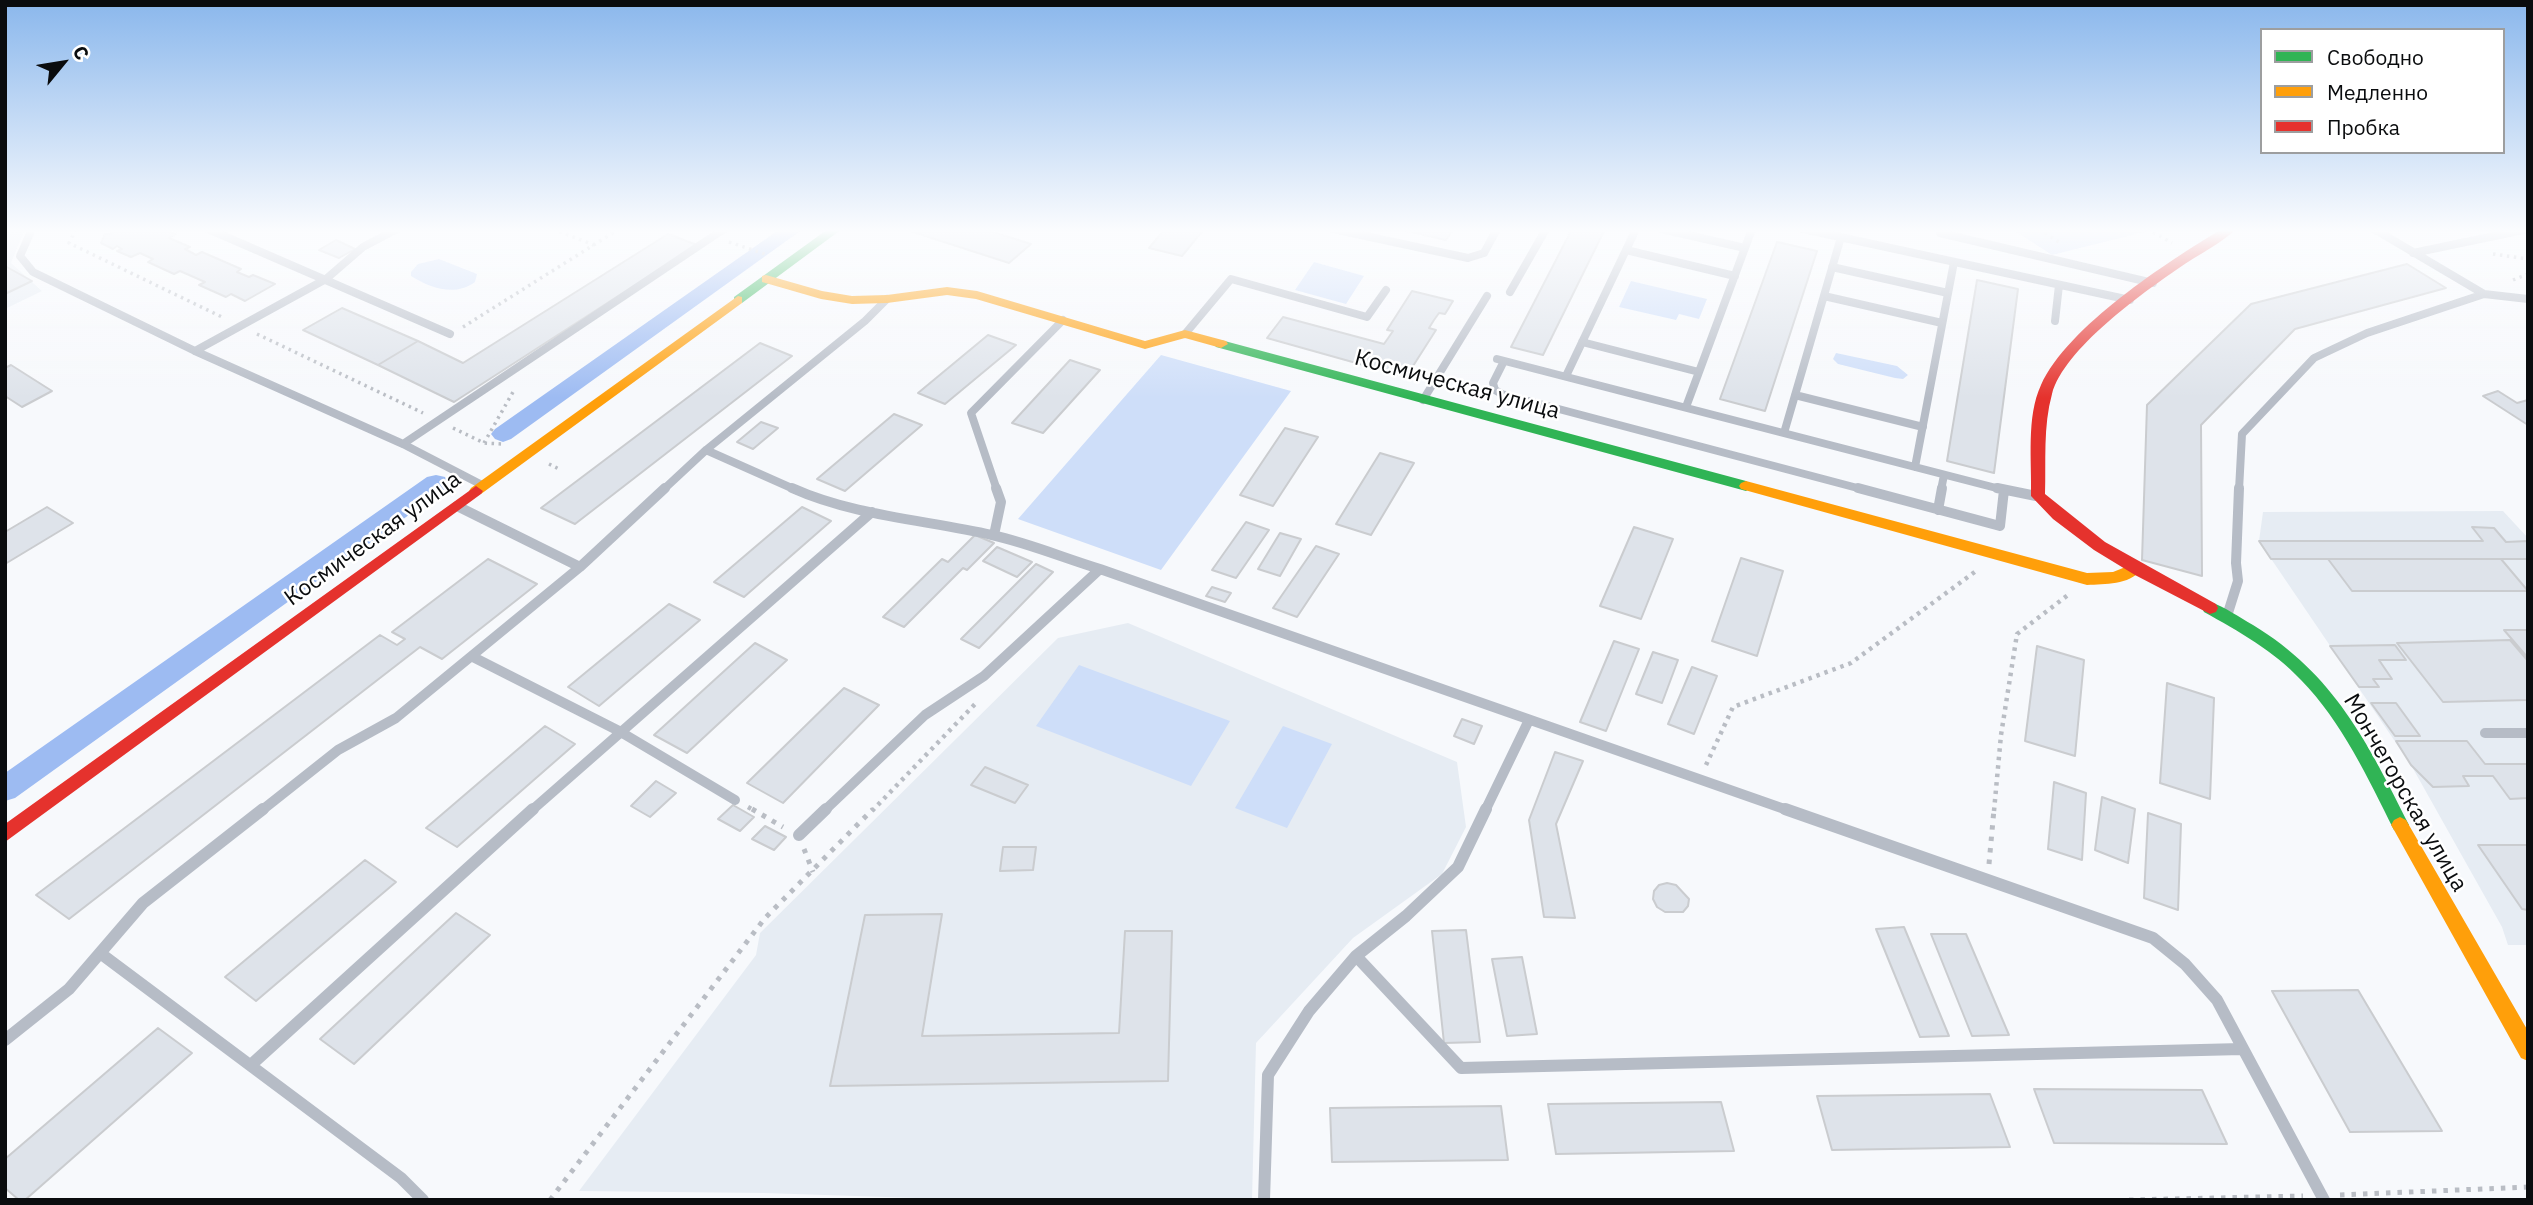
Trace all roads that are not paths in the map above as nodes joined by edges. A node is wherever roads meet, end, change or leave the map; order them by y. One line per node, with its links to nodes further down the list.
1 (60, 285): 34 (lane)
2 (315, 285): 34 (lane)
3 (340, 285): 31 (lane)
4 (640, 285): 42 (lane)
5 (758, 285): 46 (street, Космическая улица)
6 (790, 285): 25 (street)
7 (1226, 285): 32 (lane)
8 (1253, 285): 19 (lane)
9 (1514, 285): 20 (lane)
10 (1609, 285): 33 (lane)
11 (1732, 285): 35 (lane)
12 (1827, 285): 24 (lane)
13 (1913, 285): 21 (lane)
14 (1950, 285): 21 (lane)
15 (2059, 285): 29 (lane)
16 (2060, 285): 27 (lane)
17 (2150, 285): 27 (street)
18 (2469, 285): 22 (lane)
19 (1386, 289)
20 (1510, 292)
21 (1948, 293): 30 (lane)
22 (2484, 294): 26 (lane); 56 (lane)
23 (1487, 296): 38 (lane)
24 (1824, 296): 30 (lane); 37 (lane)
25 (887, 299): 28 (street); 43 (lane)
26 (2528, 299)
27 (2130, 300): 48 (street)
28 (1063, 320): 32 (street); 52 (lane)
29 (2056, 321)
30 (1942, 323): 40 (lane)
31 (450, 334)
32 (1185, 334): 38 (street, Космическая улица)
33 (1582, 342): 35 (lane); 36 (lane)
34 (195, 351): 42 (lane)
35 (1699, 372): 39 (lane)
36 (1566, 376): 39 (lane); 50 (lane)
37 (1795, 395): 40 (lane); 41 (lane)
38 (1423, 400): 55 (street, Космическая улица)
39 (1686, 407): 41 (lane)
40 (1923, 427): 44 (lane)
41 (1784, 433): 44 (lane)
42 (403, 444): 46 (lane)
43 (706, 450): 51 (lane); 53 (lane)
44 (1915, 467): 45 (lane)
45 (1944, 475): 47 (lane); 50 (lane)
46 (484, 486): 49 (street, Космическая улица)
47 (2004, 490): 48 (lane); 50 (lane)
48 (2038, 496): 55 (street, Мончегорская улица)
49 (457, 506): 53 (lane); 63 (street, Космическая улица)
50 (1938, 510)
51 (872, 512): 52 (lane); 59 (lane)
52 (993, 535): 54 (lane)
53 (580, 567): 57 (lane)
54 (1100, 569): 58 (lane); 64 (lane)
55 (2133, 570): 56 (street, Мончегорская улица)
56 (2226, 617): 69 (street, Мончегорская улица)
57 (473, 657): 59 (lane); 65 (lane)
58 (1529, 720): 66 (lane); 68 (lane)
59 (619, 731): 62 (lane); 70 (lane)
60 (2485, 733): 61 (lane)
61 (2528, 733)
62 (735, 800)
63 (5, 834)
64 (799, 835)
65 (100, 953): 67 (lane); 70 (lane)
66 (1356, 956): 68 (lane); 72 (lane)
67 (5, 1040)
68 (2242, 1049): 73 (lane)
69 (2528, 1051)
70 (252, 1064): 71 (lane)
71 (423, 1200)
72 (1264, 1200)
73 (2324, 1200)

